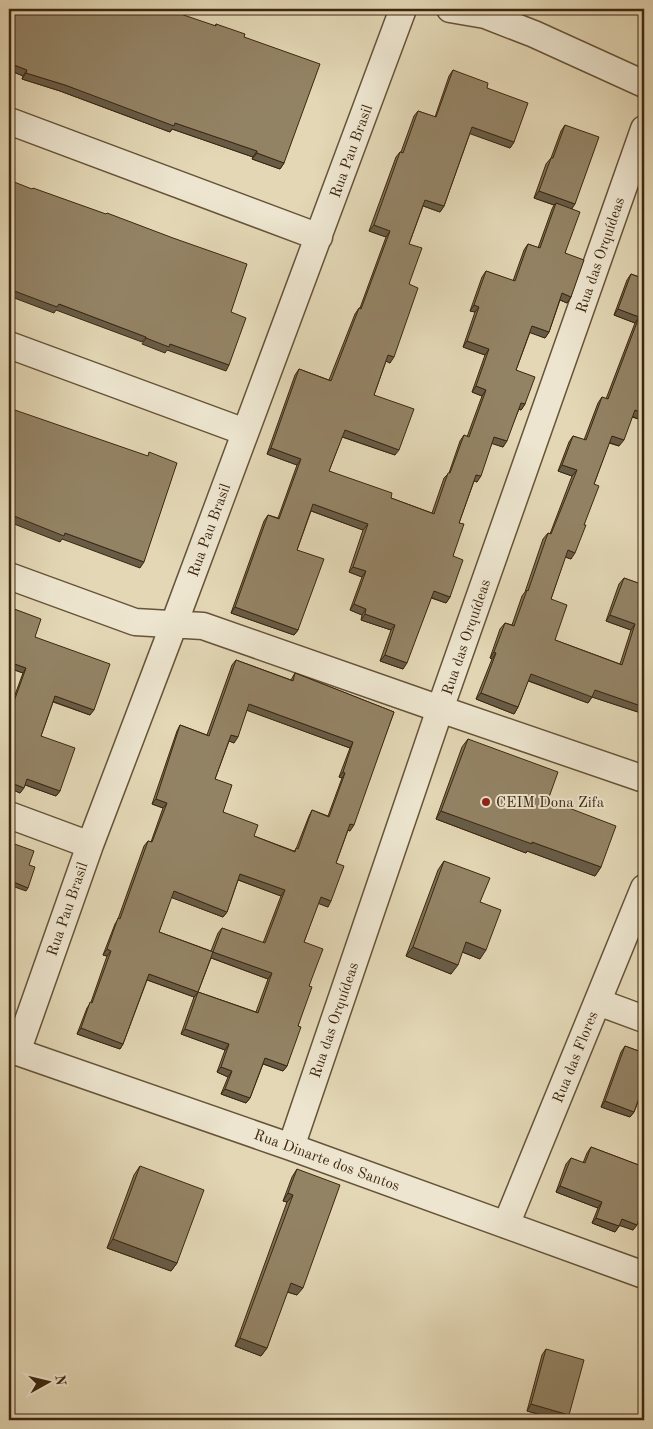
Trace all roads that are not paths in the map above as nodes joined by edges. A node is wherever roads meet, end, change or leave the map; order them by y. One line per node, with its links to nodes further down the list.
1 (403, 9): 6 (street, Rua Pau Brasil)
2 (450, 9): 3 (street)
3 (644, 84)
4 (9, 121): 6 (street)
5 (644, 129): 11 (street, Rua das Orquídeas)
6 (319, 237): 8 (street, Rua Pau Brasil)
7 (9, 345): 8 (street)
8 (245, 432): 10 (street, Rua Pau Brasil)
9 (9, 576): 10 (street)
10 (174, 624): 11 (street); 14 (street, Rua Pau Brasil)
11 (440, 709): 12 (street); 19 (street, Rua das Orquídeas)
12 (644, 779)
13 (9, 815): 14 (street)
14 (90, 845): 18 (street, Rua Pau Brasil)
15 (644, 888): 16 (street, Rua das Flores)
16 (598, 1002): 17 (street); 20 (street, Rua das Flores)
17 (644, 1019)
18 (13, 1050): 19 (street, Rua Dinarte dos Santos)
19 (290, 1147): 20 (street, Rua Dinarte dos Santos)
20 (506, 1225): 21 (street, Rua Dinarte dos Santos)
21 (644, 1275)

